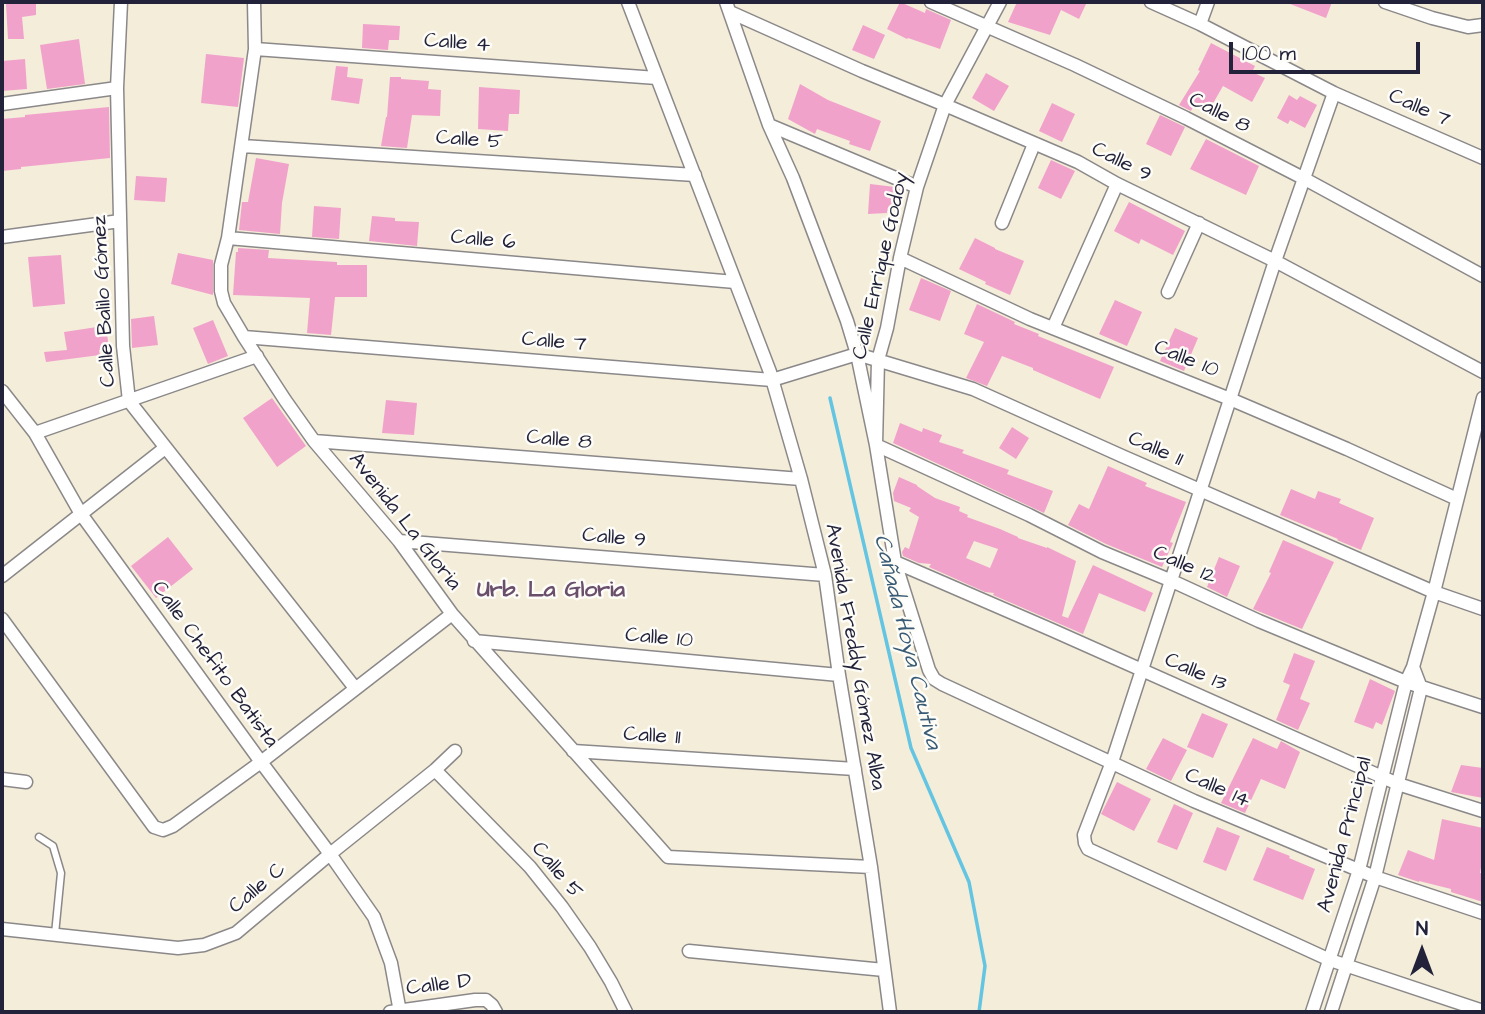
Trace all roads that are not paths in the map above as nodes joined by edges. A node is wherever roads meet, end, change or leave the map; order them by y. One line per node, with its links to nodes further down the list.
1 (121, 2): 15 (street, Calle Balilo Gómez)
2 (254, 2): 13 (street, Avenida La Gloria)
3 (628, 2): 14 (street, Avenida Freddy Gómez Alba)
4 (930, 2): 12 (street, Calle 8)
5 (1000, 2): 12 (street, Calle Enrique Godoy)
6 (1151, 2): 10 (street, Calle 7)
7 (1208, 2): 10 (street)
8 (1385, 2): 11 (street)
9 (728, 7): 18 (street, Calle 9); 19 (street)
10 (1200, 24): 16 (street, Calle 7)
11 (1483, 25)
12 (986, 26): 18 (street, Calle Enrique Godoy); 24 (street, Calle 8)
13 (255, 49): 14 (street, Calle 4); 21 (street, Avenida La Gloria)
14 (657, 78): 23 (street, Avenida Freddy Gómez Alba)
15 (117, 88): 17 (street); 27 (street, Calle Balilo Gómez)
16 (1334, 93): 22 (street, Calle 7); 24 (street)
17 (2, 104)
18 (945, 104): 20 (street, Calle 9); 26 (street, Calle Enrique Godoy)
19 (769, 125): 26 (street); 39 (street)
20 (1034, 144): 25 (street, Calle 9); 28 (street)
21 (242, 146): 23 (street, Calle 5); 31 (street, Avenida La Gloria)
22 (1483, 159)
23 (695, 175): 35 (street, Avenida Freddy Gómez Alba)
24 (1303, 178): 33 (street); 34 (street, Calle 8)
25 (1117, 184): 29 (street, Calle 9); 37 (street)
26 (917, 187): 32 (street, Calle Enrique Godoy)
27 (120, 221): 30 (street); 47 (street, Calle Balilo Gómez)
28 (1002, 223)
29 (1199, 223): 33 (street, Calle 9); 36 (street)
30 (2, 237)
31 (228, 238): 35 (street, Calle 6); 38 (street, Avenida La Gloria)
32 (900, 258): 37 (street, Calle 10); 41 (street, Calle Enrique Godoy)
33 (1275, 261): 42 (street, Calle 9); 46 (street)
34 (1483, 276)
35 (735, 282): 43 (street, Avenida Freddy Gómez Alba)
36 (1168, 292)
37 (1053, 328): 46 (street, Calle 10)
38 (244, 337): 40 (street, Avenida La Gloria); 43 (street, Calle 7)
39 (857, 354): 41 (street, Calle 11); 43 (street, Calle 7); 50 (street)
40 (257, 356): 47 (street); 49 (street, Avenida La Gloria)
41 (878, 360): 50 (street, Calle Enrique Godoy); 53 (street, Calle 11)
42 (1483, 372)
43 (772, 380): 52 (street, Avenida Freddy Gómez Alba)
44 (2, 391): 48 (street, Calle Chefito Batista)
45 (1483, 398): 54 (street, Avenida Principal)
46 (1230, 399): 53 (street); 54 (street, Calle 10)
47 (129, 401): 48 (street); 51 (street, Calle Balilo Gómez)
48 (35, 433): 55 (street, Calle Chefito Batista)
49 (314, 441): 52 (street, Calle 8); 56 (street, Avenida La Gloria)
50 (876, 444): 57 (street, Calle Enrique Godoy); 60 (street, Calle 12)
51 (165, 448): 55 (street); 71 (street, Calle Balilo Gómez)
52 (801, 479): 58 (street, Avenida Freddy Gómez Alba)
53 (1200, 490): 60 (street); 61 (street, Calle 11)
54 (1457, 499): 61 (street, Avenida Principal)
55 (81, 514): 59 (street); 76 (street, Calle Chefito Batista)
56 (399, 541): 58 (street, Calle 9); 63 (street, Avenida La Gloria)
57 (895, 562): 67 (street, Calle 13); 70 (street, Calle Enrique Godoy)
58 (825, 575): 68 (street, Avenida Freddy Gómez Alba)
59 (2, 576)
60 (1172, 581): 67 (street); 69 (street, Calle 12)
61 (1434, 592): 62 (street, Calle 11); 66 (street, Avenida Principal)
62 (1483, 609)
63 (452, 614): 65 (street, Avenida La Gloria); 71 (street)
64 (2, 619): 76 (street)
65 (474, 641): 68 (street, Calle 10); 75 (street, Avenida La Gloria)
66 (1413, 667): 69 (street, Avenida Principal); 72 (street)
67 (1142, 670): 77 (street); 80 (street, Calle 13)
68 (839, 676): 78 (street, Avenida Freddy Gómez Alba)
69 (1406, 682): 72 (street, Calle 12); 80 (street, Avenida Principal)
70 (943, 684): 77 (street, Calle 14)
71 (355, 688): 76 (street)
72 (1421, 688): 73 (street, Calle 12); 83 (street, Avenida Principal)
73 (1483, 707)
74 (455, 751): 79 (street, Calle C)
75 (573, 751): 78 (street, Calle 11); 87 (street, Avenida La Gloria)
76 (261, 762): 86 (street, Calle Chefito Batista)
77 (1112, 762): 88 (street, Calle 14); 94 (street)
78 (855, 769): 87 (street, Avenida Freddy Gómez Alba)
79 (435, 770): 86 (street, Calle C); 100 (street, Calle 5)
80 (1382, 778): 83 (street, Calle 13); 88 (street, Avenida Principal)
81 (2, 779): 82 (street)
82 (26, 782)
83 (1398, 784): 84 (street, Calle 13); 89 (street, Avenida Principal)
84 (1483, 811)
85 (39, 837): 92 (lane)
86 (330, 854): 92 (street, Calle C); 99 (street, Calle Chefito Batista)
87 (871, 867): 96 (street, Avenida Freddy Gómez Alba)
88 (1359, 870): 89 (street, Calle 14); 94 (street, Avenida Principal)
89 (1375, 877): 90 (street, Calle 14); 95 (street, Avenida Principal)
90 (1483, 913)
91 (2, 929): 92 (street, Calle C)
92 (55, 934)
93 (689, 951): 96 (street)
94 (1330, 960): 95 (street); 102 (street, Avenida Principal)
95 (1346, 966): 98 (street); 103 (street, Avenida Principal)
96 (884, 970): 101 (street, Avenida Freddy Gómez Alba)
97 (494, 1008): 99 (street, Calle D)
98 (1483, 1011)
99 (397, 1012)
100 (626, 1012)
101 (890, 1012)
102 (1312, 1012)
103 (1331, 1012)

